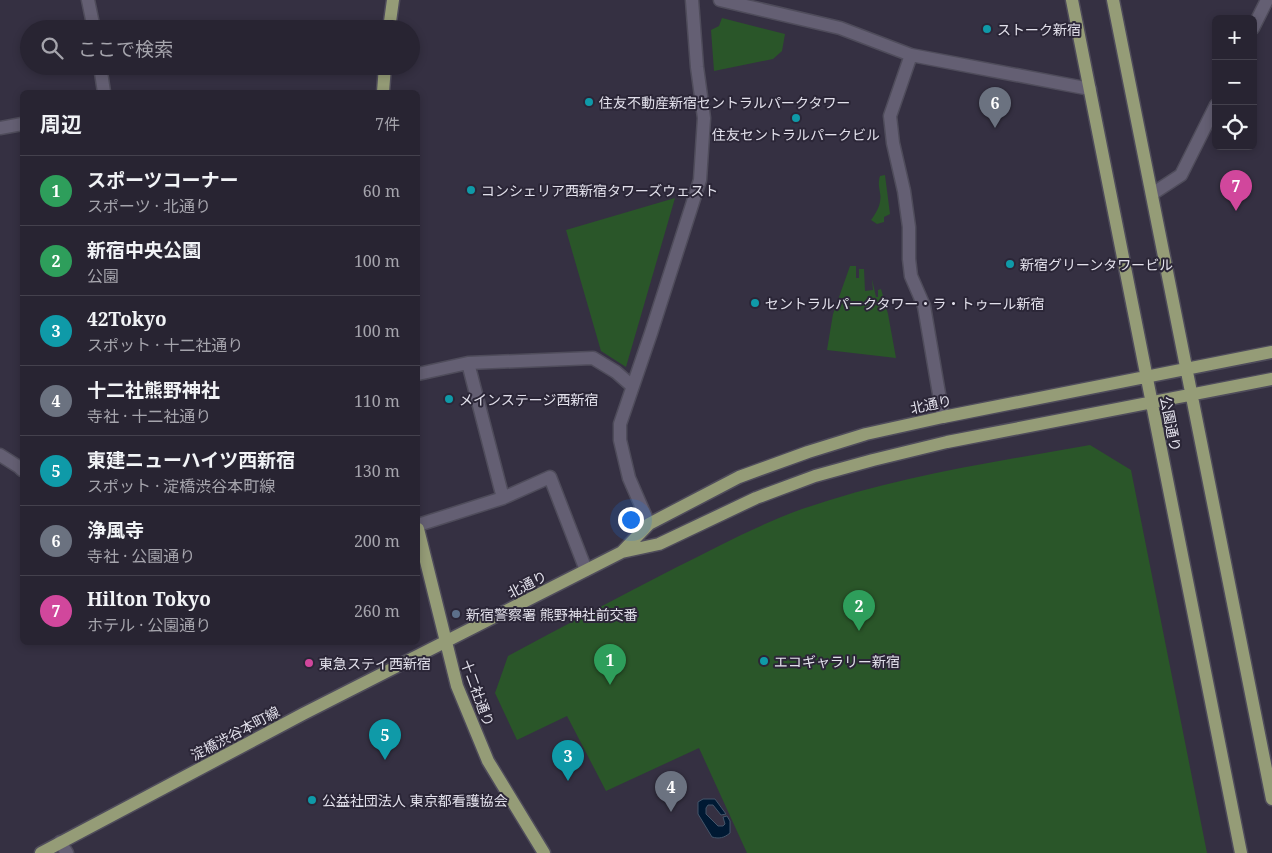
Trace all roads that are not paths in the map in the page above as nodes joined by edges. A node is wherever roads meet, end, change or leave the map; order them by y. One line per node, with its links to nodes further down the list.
1 (88, 0): 8 (street)
2 (392, 0): 9 (main road)
3 (692, 0): 27 (street)
4 (720, 0): 11 (street)
5 (1072, 0): 14 (main road, 公園通り)
6 (1113, 0): 20 (main road, 公園通り)
7 (1267, 0): 10 (street)
8 (92, 20)
9 (390, 20)
10 (1257, 20)
11 (911, 55): 14 (street); 30 (street)
12 (101, 75): 15 (street)
13 (384, 75): 16 (main road)
14 (1090, 89): 25 (main road, 公園通り)
15 (104, 90)
16 (383, 90)
17 (1212, 113): 20 (street)
18 (20, 124): 19 (street)
19 (0, 128)
20 (1152, 194): 23 (main road, 公園通り)
21 (1272, 352): 23 (main road, 北通り)
22 (468, 363): 24 (street); 27 (street); 33 (street)
23 (1187, 369): 25 (main road, 北通り); 28 (main road, 公園通り)
24 (420, 374)
25 (1147, 376): 29 (main road, 公園通り); 30 (main road, 北通り)
26 (1272, 379): 28 (main road, 北通り)
27 (632, 386): 35 (street)
28 (1192, 394): 29 (main road, 北通り); 40 (main road, 公園通り)
29 (1152, 402): 37 (main road, 北通り); 44 (main road, 公園通り)
30 (943, 416): 35 (main road, 北通り)
31 (0, 455): 32 (street)
32 (20, 467)
33 (503, 498): 34 (street); 38 (street)
34 (420, 524)
35 (649, 524): 37 (main road, 北通り)
36 (420, 537): 39 (main road, 十二社通り)
37 (622, 552): 38 (main road, 北通り)
38 (586, 570): 39 (main road, 北通り)
39 (445, 643): 41 (main road, 淀橋渋谷本町線); 43 (main road, 十二社通り)
40 (1272, 798)
41 (63, 848): 42 (main road, 淀橋渋谷本町線)
42 (41, 853)
43 (544, 853)
44 (1241, 853)

